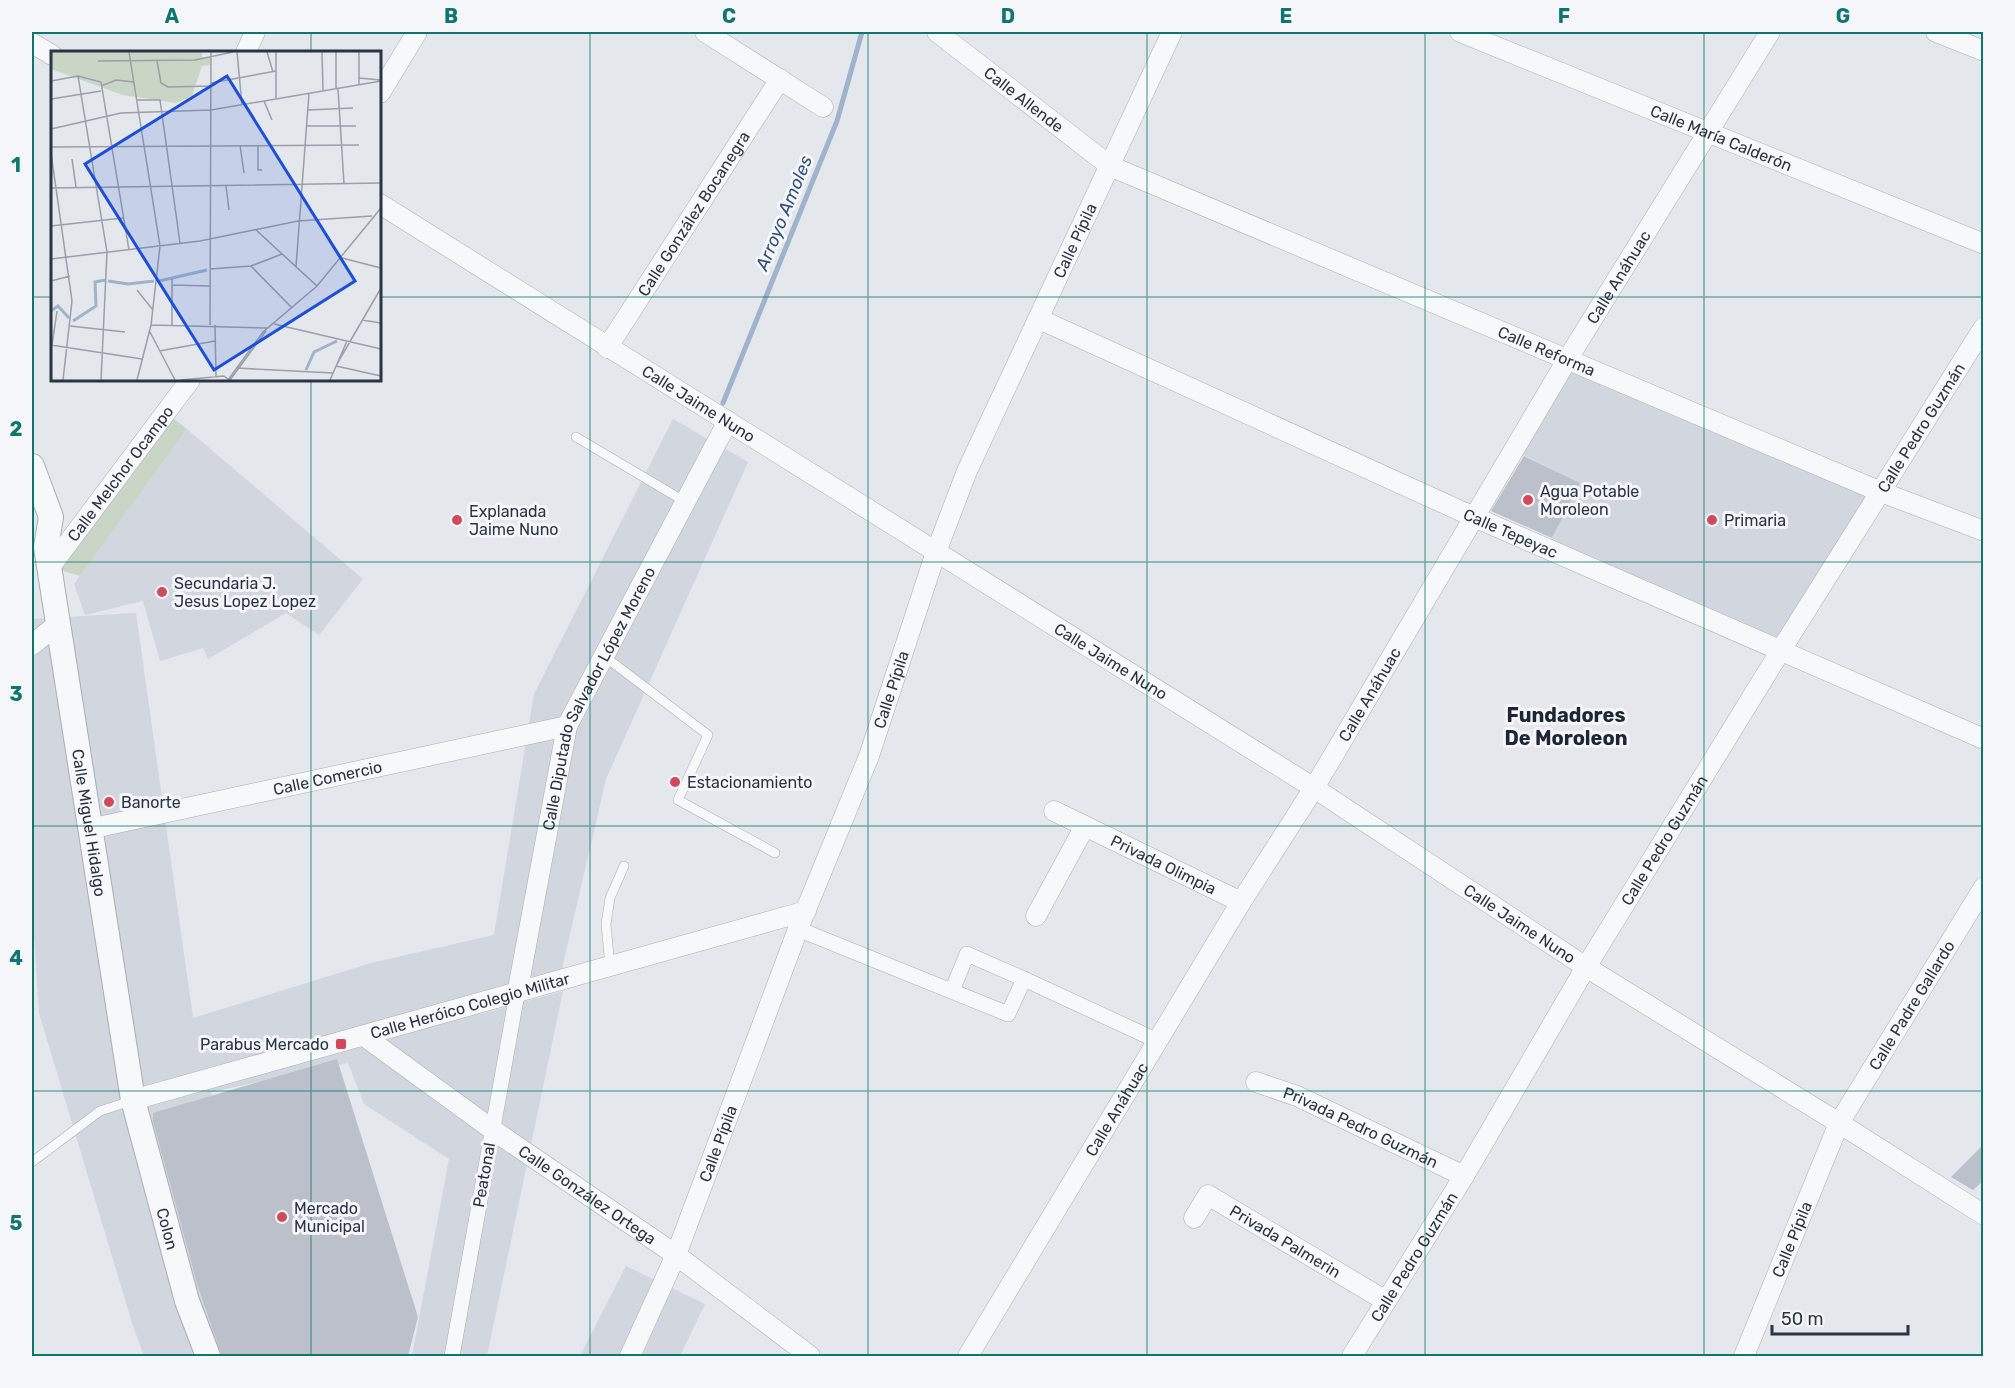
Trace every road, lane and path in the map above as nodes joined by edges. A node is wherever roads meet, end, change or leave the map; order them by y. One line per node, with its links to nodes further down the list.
1 (255, 32): 10 (street)
2 (417, 32): 14 (street)
3 (705, 32): 13 (street)
4 (937, 32): 17 (street, Calle Allende)
5 (1172, 32): 17 (street, Calle Pípila)
6 (1464, 32): 16 (street, Calle María Calderón)
7 (1770, 32): 16 (street, Calle Anáhuac)
8 (1936, 32): 11 (street)
9 (32, 43): 12 (street)
10 (246, 51)
11 (1983, 51)
12 (51, 55)
13 (780, 79): 15 (street); 22 (street, Calle González Bocanegra)
14 (381, 91)
15 (824, 107)
16 (1708, 132): 19 (street, Calle María Calderón); 23 (street, Calle Anáhuac)
17 (1110, 166): 20 (street, Calle Pípila); 23 (street, Calle Reforma)
18 (381, 205): 22 (street, Calle Jaime Nuno)
19 (1983, 244)
20 (1039, 319): 30 (street, Calle Tepeyac); 33 (street, Calle Pípila)
21 (1983, 327): 28 (street, Calle Pedro Guzmán)
22 (607, 348): 25 (street, Calle Jaime Nuno)
23 (1568, 360): 28 (street, Calle Reforma); 30 (street, Calle Anáhuac)
24 (189, 381): 32 (street, Calle Melchor Ocampo)
25 (728, 421): 29 (street, Calle Diputado Salvador López Moreno); 33 (street, Calle Jaime Nuno)
26 (576, 437): 29 (lane)
27 (32, 466): 32 (street, Calle Miguel Hidalgo)
28 (1881, 492): 31 (street, Calle Reforma); 36 (street, Calle Pedro Guzmán)
29 (684, 501): 37 (street, Calle Diputado Salvador López Moreno)
30 (1474, 517): 36 (street, Calle Tepeyac); 40 (street, Calle Anáhuac)
31 (1983, 531)
32 (43, 549): 34 (street, Calle Miguel Hidalgo)
33 (936, 552): 40 (street, Calle Jaime Nuno); 49 (street, Calle Pípila)
34 (59, 623): 35 (street); 43 (street, Calle Miguel Hidalgo)
35 (32, 645)
36 (1781, 650): 39 (street, Calle Tepeyac); 51 (street, Calle Pedro Guzmán)
37 (604, 656): 38 (street, Calle Diputado Salvador López Moreno); 44 (lane)
38 (567, 726): 43 (street, Calle Comercio); 54 (street, Calle Diputado Salvador López Moreno)
39 (1983, 739)
40 (1314, 788): 47 (street, Calle Anáhuac); 51 (street, Calle Jaime Nuno)
41 (1054, 811): 42 (street, Privada Olimpia)
42 (1085, 826): 47 (street, Privada Olimpia); 48 (street)
43 (89, 829): 58 (street, Calle Miguel Hidalgo)
44 (775, 853)
45 (624, 866): 50 (lane)
46 (1983, 887): 59 (street, Calle Padre Gallardo)
47 (1241, 902): 56 (street, Calle Anáhuac)
48 (1036, 916)
49 (802, 920): 50 (street, Calle Heróico Colegio Militar); 53 (street); 65 (street, Calle Pípila)
50 (610, 967): 54 (street, Calle Heróico Colegio Militar)
51 (1586, 967): 59 (street, Calle Jaime Nuno); 62 (street, Calle Pedro Guzmán)
52 (1024, 979): 53 (street); 53 (street); 56 (street)
53 (952, 991)
54 (517, 994): 55 (street, Calle Heróico Colegio Militar); 60 (street, Peatonal)
55 (364, 1036): 58 (street, Calle Heróico Colegio Militar); 60 (street, Calle González Ortega)
56 (1158, 1041): 71 (street, Calle Anáhuac)
57 (1256, 1082): 62 (street, Privada Pedro Guzmán)
58 (133, 1100): 61 (lane); 67 (street, Colon)
59 (1839, 1123): 63 (street, Calle Jaime Nuno); 73 (street, Calle Pípila)
60 (493, 1130): 65 (street, Calle González Ortega); 68 (street, Peatonal)
61 (32, 1162)
62 (1464, 1176): 66 (street, Calle Pedro Guzmán)
63 (1983, 1215)
64 (1194, 1218): 66 (street, Privada Palmerin)
65 (676, 1255): 69 (street, Calle Pípila); 70 (street, Calle González Ortega)
66 (1386, 1301): 72 (street, Calle Pedro Guzmán)
67 (208, 1356)
68 (452, 1356)
69 (630, 1356)
70 (810, 1356)
71 (968, 1356)
72 (1352, 1356)
73 (1744, 1356)

